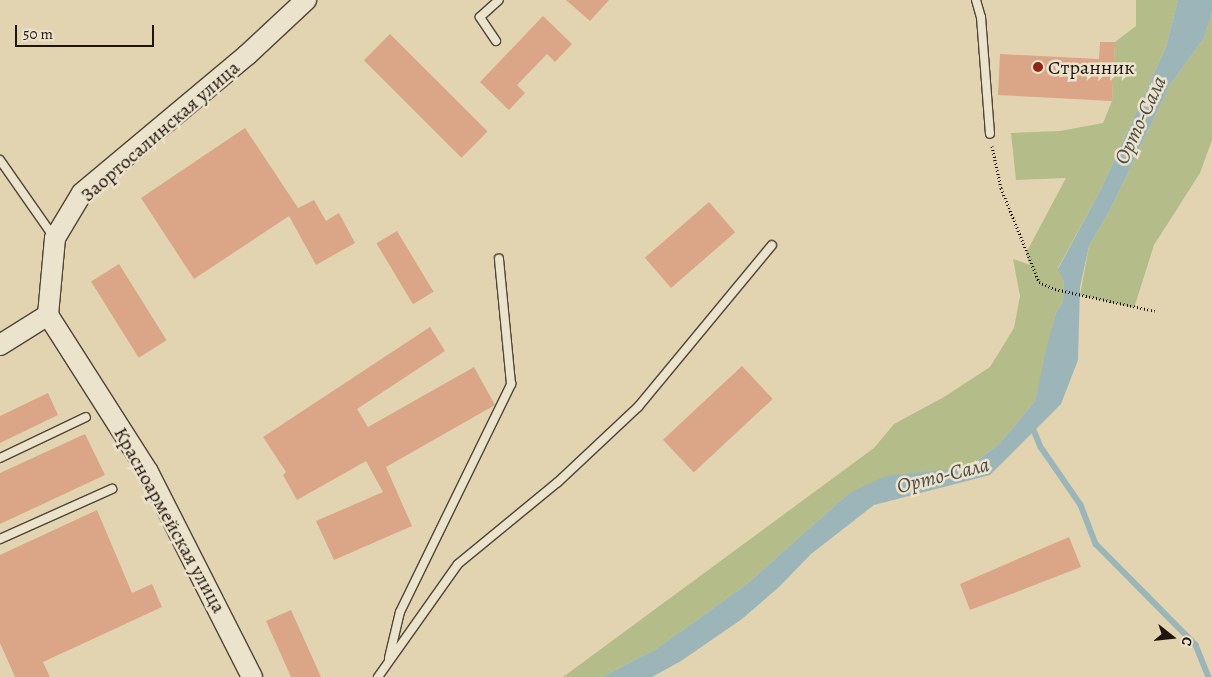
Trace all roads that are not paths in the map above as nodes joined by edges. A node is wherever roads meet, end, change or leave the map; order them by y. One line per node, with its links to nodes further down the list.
1 (306, 0): 7 (street, Заортосалинская улица)
2 (499, 0): 4 (lane)
3 (976, 0): 5 (lane)
4 (496, 41)
5 (990, 134)
6 (0, 160): 7 (lane)
7 (55, 238): 10 (street, Заортосалинская улица)
8 (772, 245): 16 (lane)
9 (499, 260): 16 (lane)
10 (48, 316): 11 (street); 17 (street, Красноармейская улица)
11 (0, 345)
12 (86, 417): 13 (lane)
13 (0, 458)
14 (112, 489): 15 (lane)
15 (0, 539)
16 (388, 662): 18 (lane)
17 (252, 677)
18 (378, 677)

